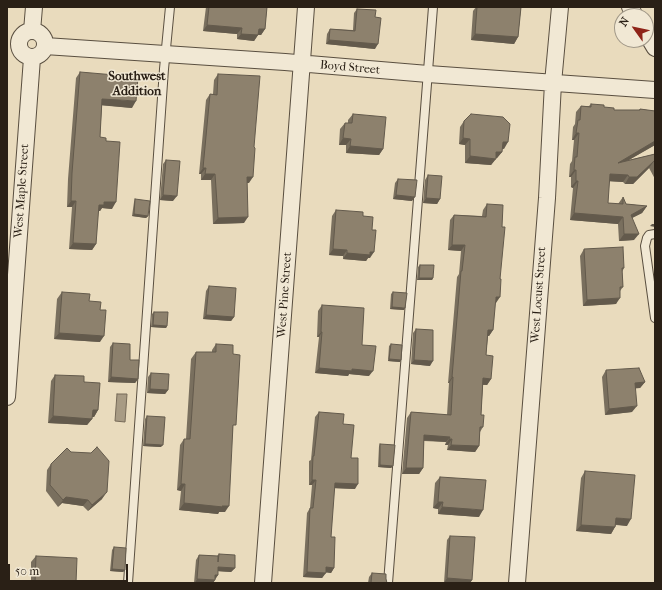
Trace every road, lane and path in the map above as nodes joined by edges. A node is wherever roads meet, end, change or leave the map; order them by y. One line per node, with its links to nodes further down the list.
1 (34, 7): 6 (street)
2 (170, 7): 9 (lane)
3 (306, 7): 11 (street, West Pine Street)
4 (433, 7): 12 (lane)
5 (560, 7): 13 (street, West Locust Street)
6 (32, 31): 7 (street); 8 (street)
7 (13, 44): 10 (street)
8 (45, 46): 9 (street, Boyd Street); 10 (street)
9 (165, 54): 11 (street, Boyd Street); 18 (lane)
10 (32, 58): 17 (street, West Maple Street)
11 (301, 64): 12 (street, Boyd Street); 19 (street, West Pine Street)
12 (428, 74): 13 (street, Boyd Street); 20 (lane)
13 (553, 83): 14 (street, Boyd Street); 21 (street, West Locust Street)
14 (655, 90)
15 (655, 234): 16 (lane)
16 (655, 318)
17 (7, 397)
18 (128, 583)
19 (263, 583)
20 (388, 583)
21 (517, 583)

